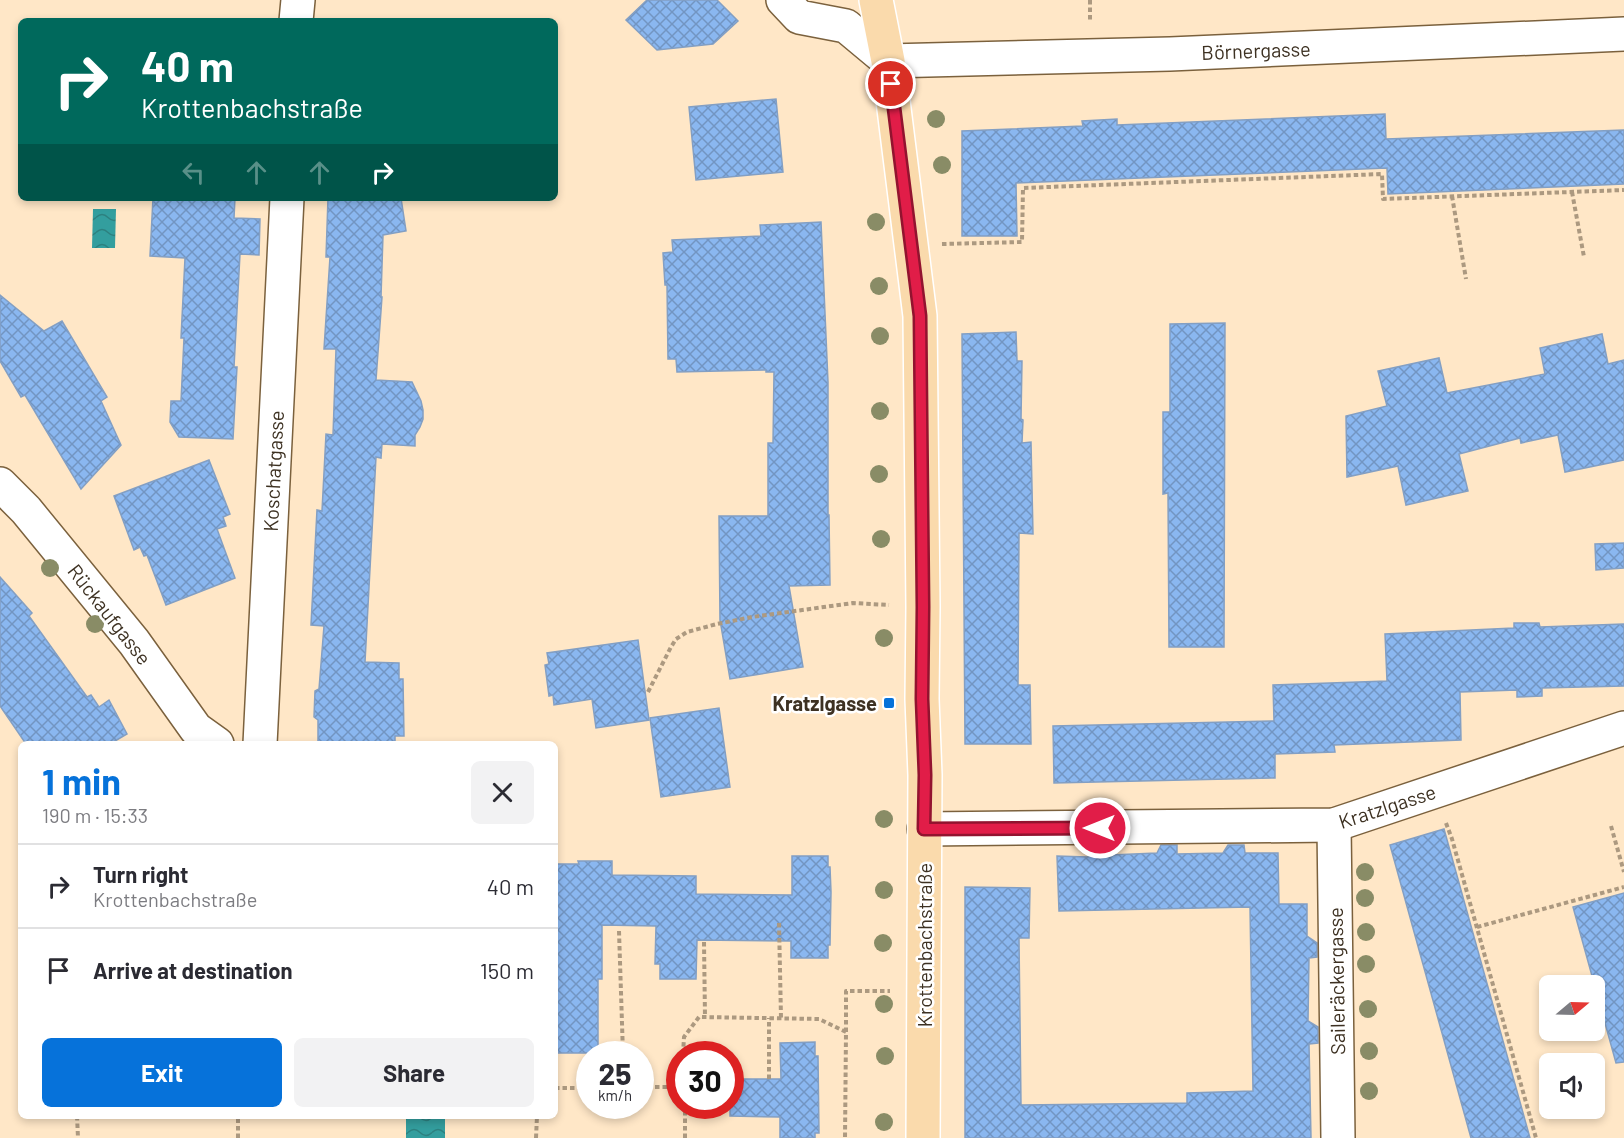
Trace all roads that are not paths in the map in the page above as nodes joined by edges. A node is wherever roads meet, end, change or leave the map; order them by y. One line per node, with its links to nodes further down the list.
1 (297, 0): 4 (street)
2 (783, 0): 6 (street)
3 (876, 0): 6 (main road, Krottenbachstraße)
4 (296, 18)
5 (1624, 34): 6 (street, Börnergasse)
6 (888, 61): 13 (main road, Krottenbachstraße)
7 (287, 201): 11 (street, Koschatgasse)
8 (0, 483): 10 (street, Rückaufgasse)
9 (1624, 728): 12 (street, Kratzlgasse)
10 (214, 741)
11 (260, 741)
12 (1334, 825): 13 (street, Kratzlgasse); 15 (street, Saileräckergasse)
13 (924, 829): 14 (main road, Krottenbachstraße)
14 (923, 1138)
15 (1338, 1138)

